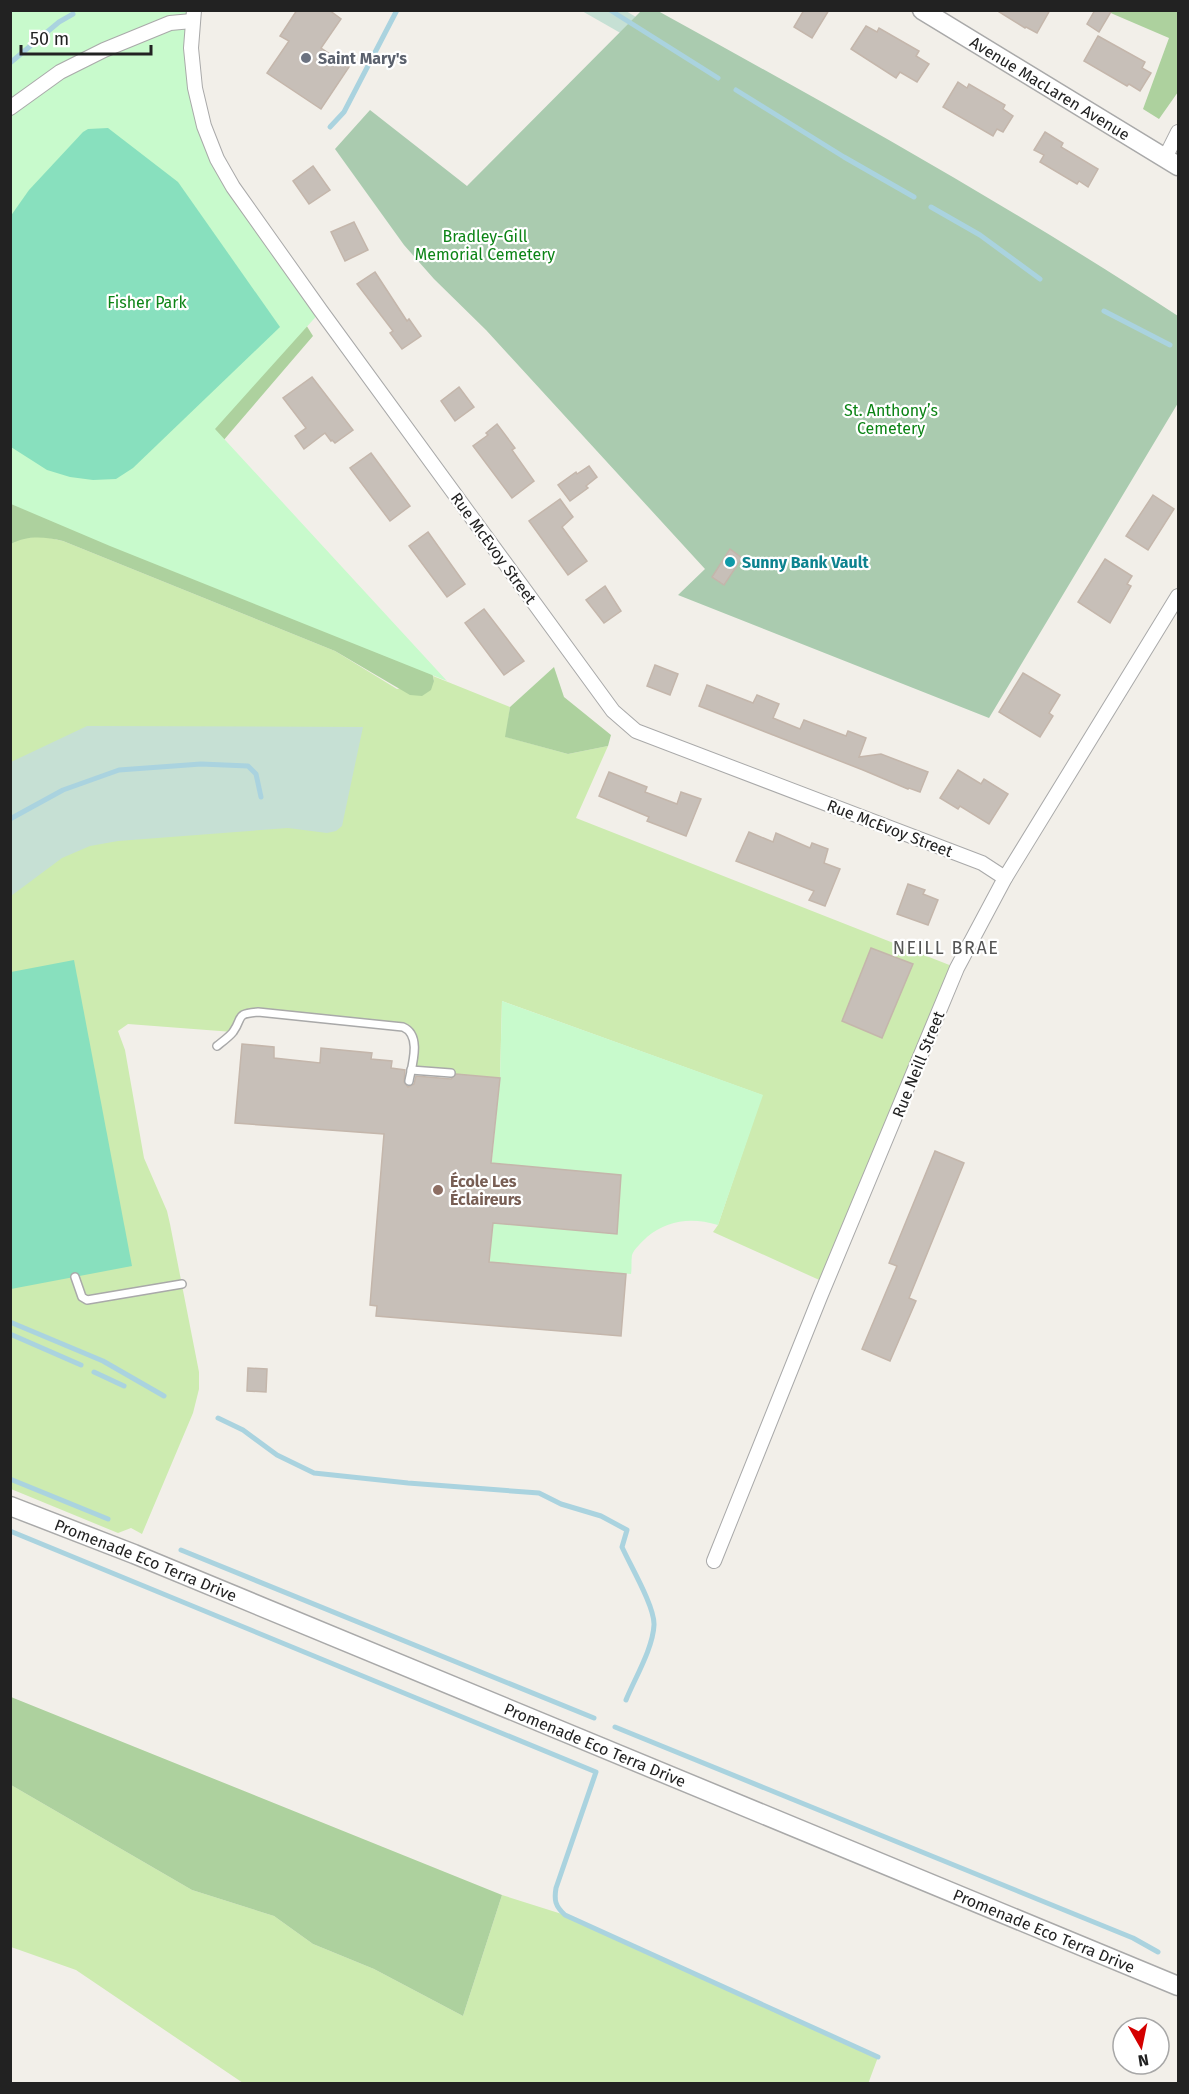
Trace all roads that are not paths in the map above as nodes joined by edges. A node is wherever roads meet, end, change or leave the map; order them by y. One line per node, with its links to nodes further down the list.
1 (922, 10): 5 (street, Avenue MacLaren Avenue)
2 (193, 16): 3 (street); 7 (street, Rue McEvoy Street)
3 (10, 108)
4 (1179, 132): 5 (street)
5 (1172, 162)
6 (1179, 596): 7 (street, Rue Neill Street)
7 (1005, 878): 15 (street, Rue Neill Street)
8 (217, 1046): 9 (lane)
9 (411, 1070): 10 (lane); 11 (lane)
10 (451, 1073)
11 (410, 1081)
12 (75, 1277): 13 (lane)
13 (182, 1284)
14 (10, 1506): 16 (street, Promenade Eco Terra Drive)
15 (714, 1562)
16 (1179, 1986)

